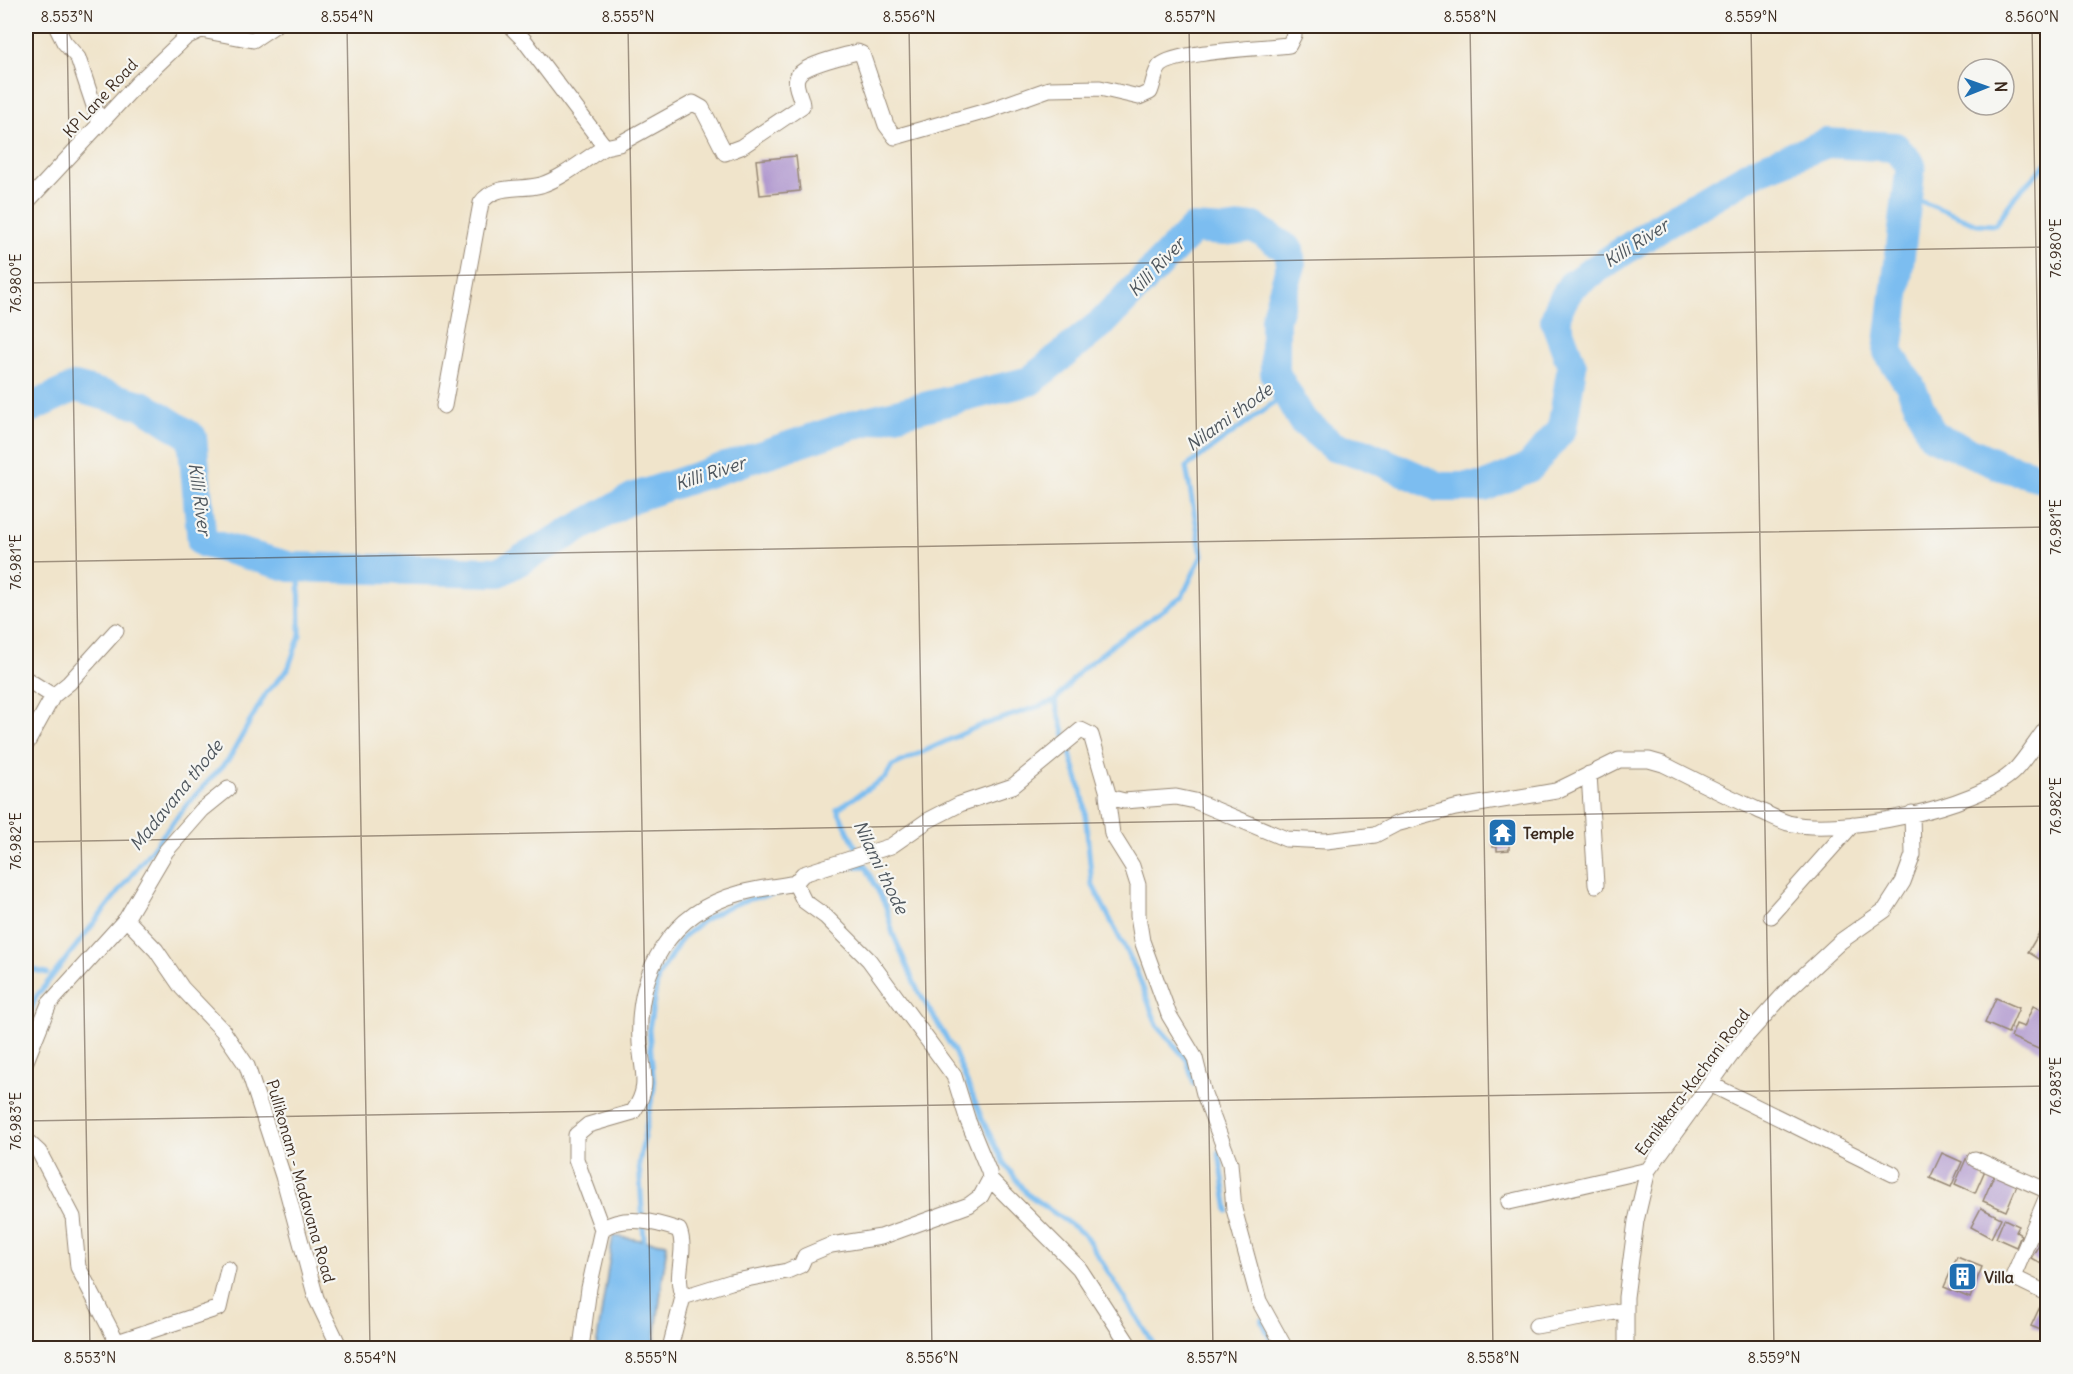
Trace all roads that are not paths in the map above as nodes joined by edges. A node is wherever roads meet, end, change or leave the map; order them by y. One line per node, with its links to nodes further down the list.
1 (56, 26): 5 (street)
2 (274, 26): 5 (street, KP Lane Road)
3 (510, 26): 6 (street)
4 (1294, 26): 6 (street)
5 (100, 124): 7 (street, KP Lane Road)
6 (605, 147): 8 (street)
7 (26, 203)
8 (444, 406)
9 (117, 631): 11 (street)
10 (26, 679): 11 (street)
11 (53, 696): 13 (street)
12 (2048, 726): 17 (street)
13 (26, 745)
14 (1588, 774): 16 (street); 18 (street); 20 (street)
15 (228, 789): 22 (street)
16 (1107, 795): 19 (street); 42 (street)
17 (1912, 813): 18 (street); 24 (street, Eanikkara-Kachani Road)
18 (1853, 824): 21 (street)
19 (795, 883): 29 (street); 32 (street)
20 (1596, 885)
21 (1771, 916)
22 (126, 919): 23 (street); 38 (street, Pullikonam - Madavana Road)
23 (26, 1061)
24 (1710, 1084): 27 (street, Eanikkara-Kachani Road); 28 (street)
25 (26, 1140): 33 (street)
26 (1975, 1159): 30 (street)
27 (1648, 1170): 31 (street); 36 (street, Eanikkara-Kachani Road)
28 (1893, 1174)
29 (990, 1179): 35 (street); 41 (street)
30 (2048, 1193): 34 (street)
31 (1509, 1202)
32 (602, 1229): 35 (street); 39 (street)
33 (228, 1269)
34 (2048, 1294)
35 (683, 1297): 40 (street)
36 (1626, 1311): 37 (street); 43 (street, Eanikkara-Kachani Road)
37 (1536, 1326)
38 (340, 1348)
39 (581, 1348)
40 (670, 1348)
41 (1131, 1348)
42 (1285, 1348)
43 (1626, 1348)

